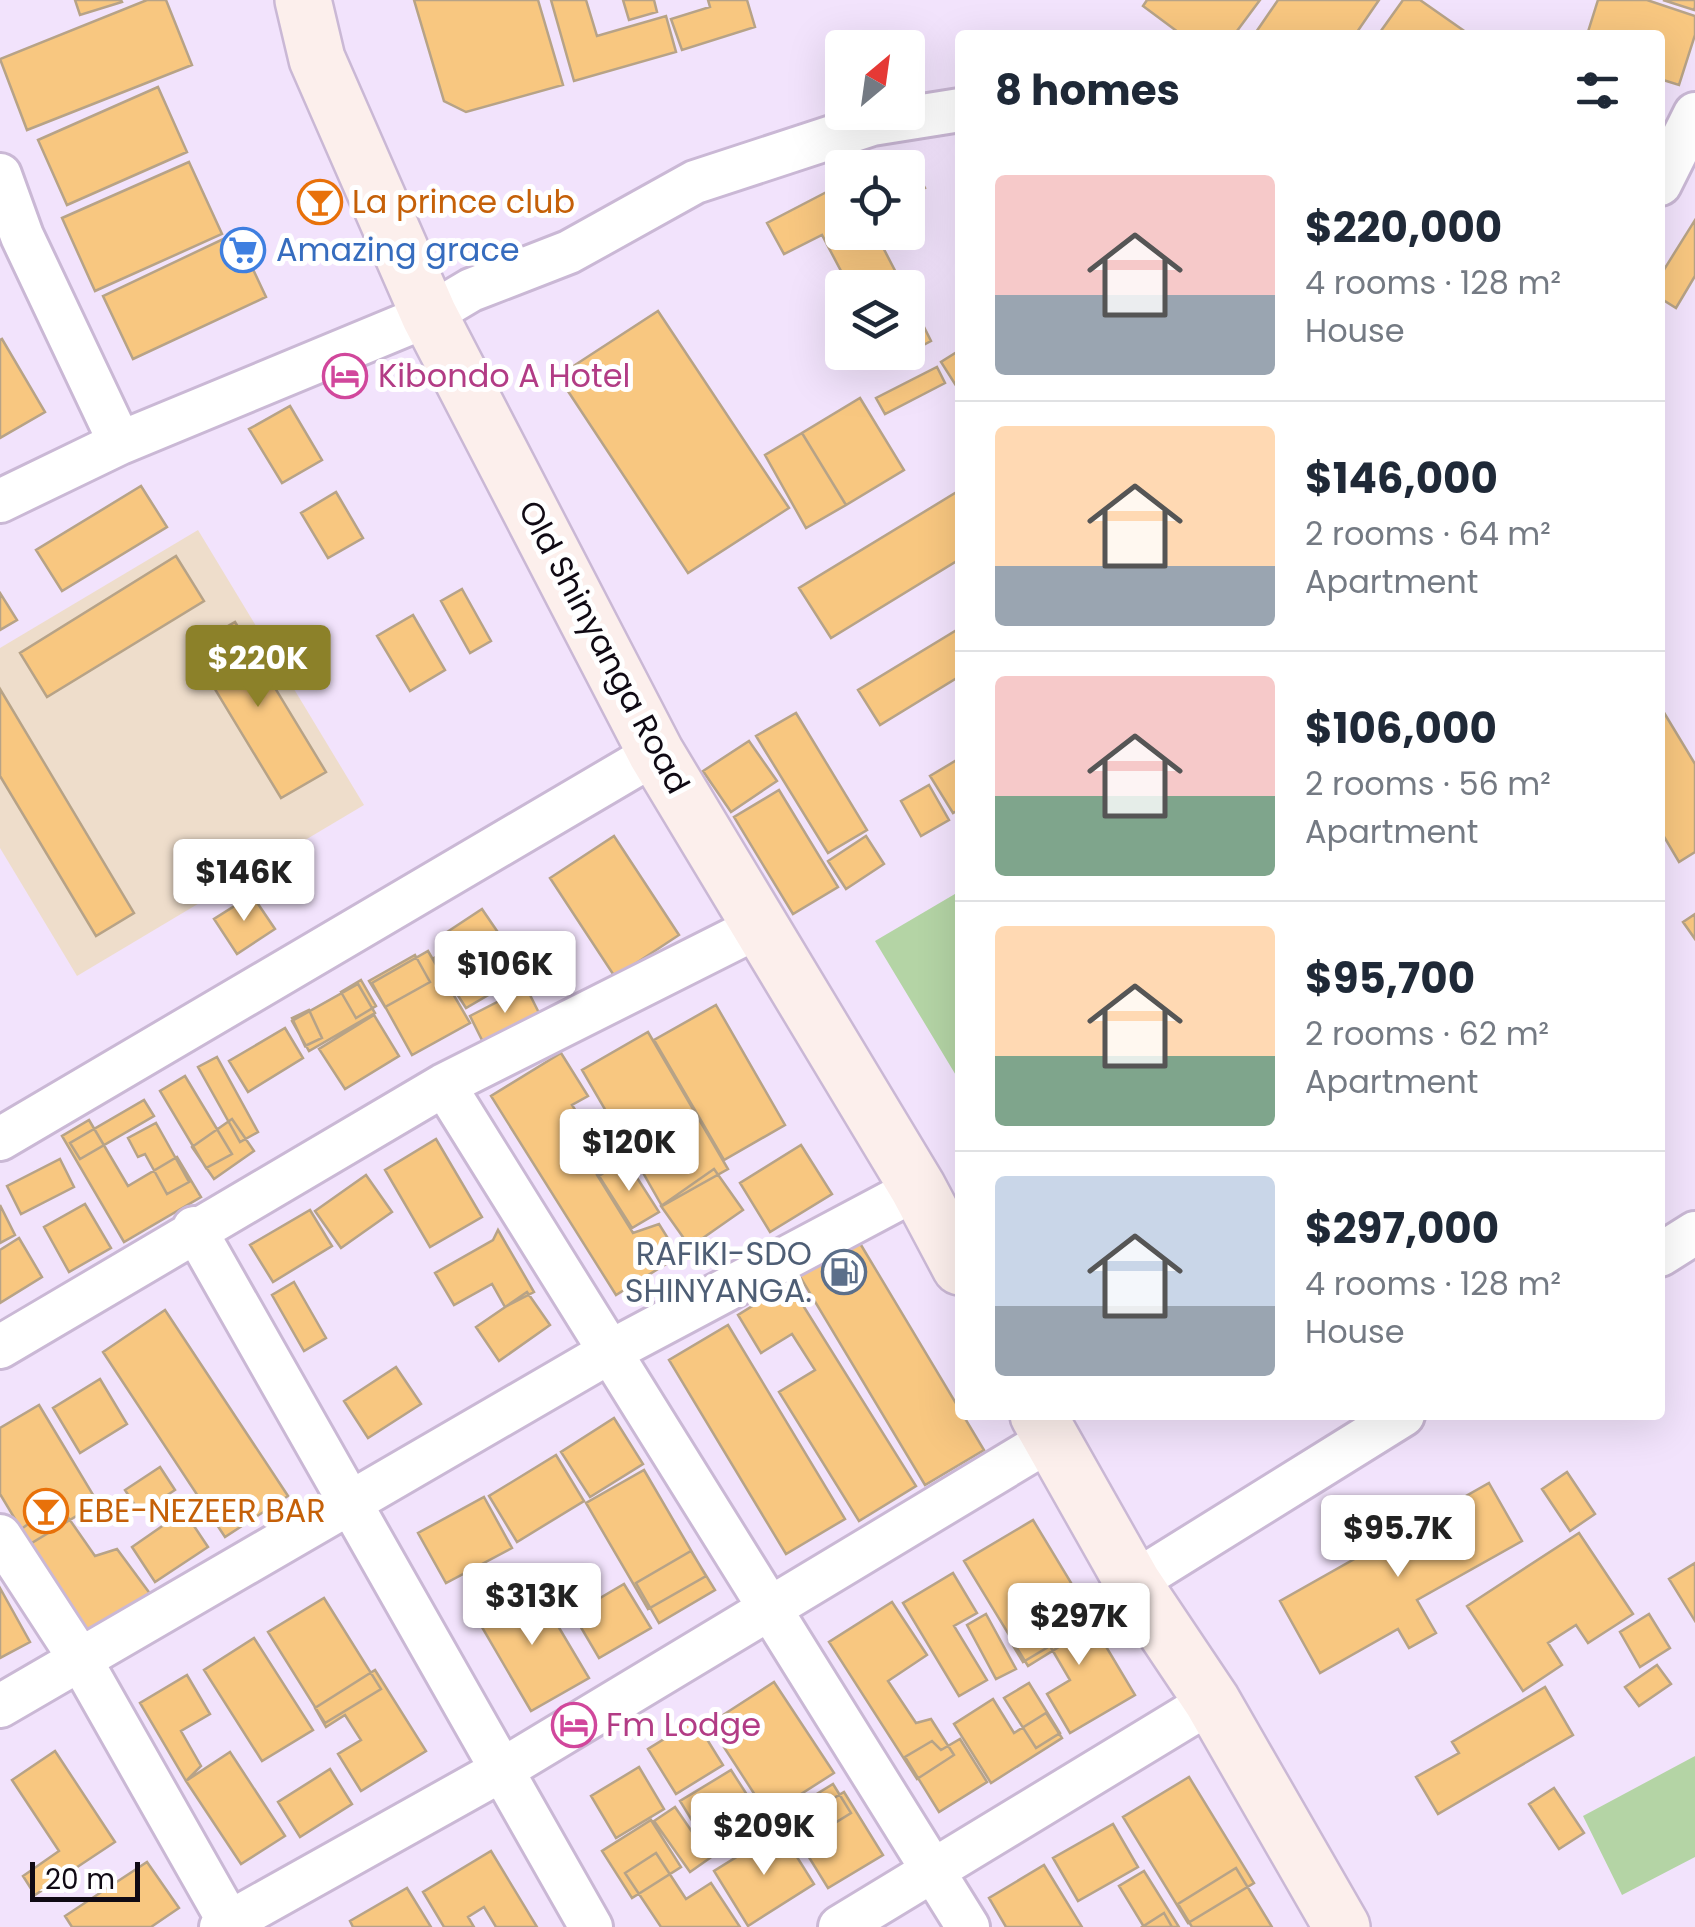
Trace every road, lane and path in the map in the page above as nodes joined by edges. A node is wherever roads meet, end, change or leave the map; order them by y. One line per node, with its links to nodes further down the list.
1 (304, 0): 6 (main road, Old Shinyanga Road)
2 (955, 111): 6 (street)
3 (1695, 114): 4 (street)
4 (1665, 174)
5 (0, 175): 7 (street)
6 (429, 316): 7 (street); 9 (main road, Old Shinyanga Road)
7 (120, 444): 8 (street)
8 (0, 500)
9 (656, 753): 10 (main road, Old Shinyanga Road); 12 (street)
10 (762, 926): 11 (street); 13 (main road, Old Shinyanga Road)
11 (444, 1084): 14 (street); 19 (street)
12 (0, 1139)
13 (918, 1188): 17 (main road, Old Shinyanga Road); 19 (street)
14 (194, 1228): 18 (street); 22 (street)
15 (1695, 1234): 16 (street)
16 (1665, 1252)
17 (955, 1258)
18 (0, 1346)
19 (613, 1350): 22 (street); 25 (street)
20 (1395, 1420): 24 (street)
21 (1044, 1427): 24 (main road); 25 (street)
22 (349, 1500): 26 (street); 29 (street)
23 (0, 1536): 26 (street)
24 (1133, 1583): 27 (main road)
25 (770, 1611): 29 (street); 30 (street)
26 (80, 1660): 28 (street); 31 (street)
27 (1212, 1701): 30 (street); 35 (main road)
28 (0, 1706)
29 (500, 1771): 31 (street); 32 (street)
30 (934, 1870): 33 (street); 34 (street)
31 (228, 1925)
32 (591, 1927)
33 (840, 1927)
34 (968, 1927)
35 (1342, 1927)

